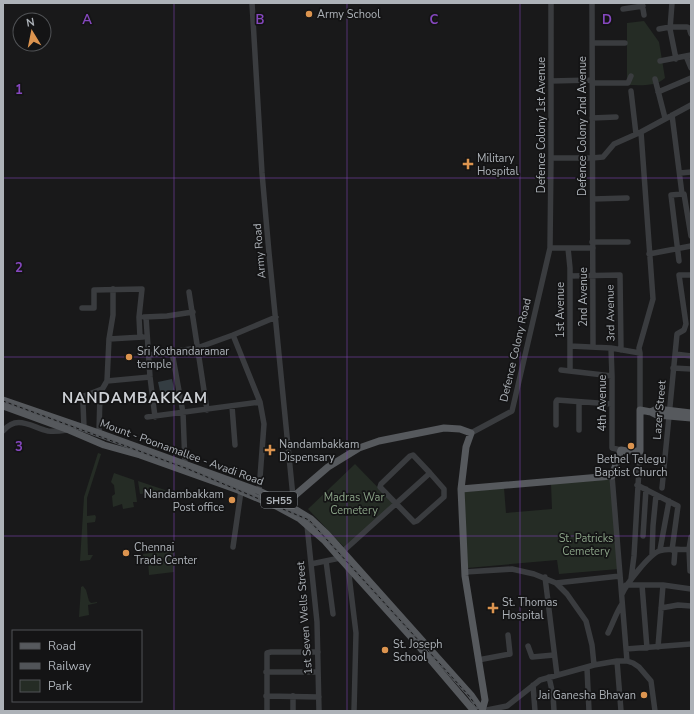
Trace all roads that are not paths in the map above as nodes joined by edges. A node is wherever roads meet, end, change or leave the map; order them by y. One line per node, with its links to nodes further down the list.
1 (252, 3): 55 (street, Army Road)
2 (551, 3): 20 (street, Defence Colony 1st Avenue)
3 (592, 3): 12 (street, Defence Colony 2nd Avenue)
4 (672, 3): 8 (street)
5 (642, 5): 6 (street); 7 (street)
6 (623, 9)
7 (644, 15)
8 (670, 27): 9 (street); 10 (street); 14 (street)
9 (659, 29)
10 (691, 34)
11 (625, 43): 12 (street)
12 (592, 44): 21 (street, Defence Colony 2nd Avenue)
13 (688, 56): 14 (street); 16 (street)
14 (676, 58): 15 (street)
15 (660, 61)
16 (691, 68)
17 (631, 76): 21 (street)
18 (691, 78): 23 (street)
19 (655, 79): 23 (street)
20 (551, 81): 21 (street); 30 (street, Defence Colony 1st Avenue)
21 (592, 81): 27 (street, Defence Colony 2nd Avenue)
22 (631, 91): 29 (street)
23 (658, 92): 28 (street)
24 (691, 105): 25 (street)
25 (672, 115): 28 (street); 33 (street)
26 (616, 117): 27 (street)
27 (592, 118): 31 (street, Defence Colony 2nd Avenue)
28 (665, 118): 29 (street)
29 (638, 133): 31 (street); 44 (street)
30 (551, 158): 31 (street); 41 (street, Defence Colony 1st Avenue)
31 (592, 158): 36 (street, Defence Colony 2nd Avenue)
32 (691, 172): 33 (street)
33 (680, 173): 34 (street)
34 (682, 194): 37 (street); 43 (street)
35 (627, 198): 36 (street)
36 (592, 199): 39 (street, Defence Colony 2nd Avenue)
37 (691, 234)
38 (628, 242): 39 (street)
39 (592, 245): 42 (street); 48 (street, 2nd Avenue)
40 (691, 246): 43 (street)
41 (550, 248): 42 (street); 99 (street, Defence Colony Road)
42 (568, 248): 47 (street, 1st Avenue)
43 (678, 249): 44 (street); 45 (street)
44 (649, 254): 66 (street)
45 (680, 261)
46 (691, 274): 67 (street, Lazer Street)
47 (570, 276): 48 (street); 60 (street, 1st Avenue)
48 (593, 276): 61 (street, 2nd Avenue); 64 (street, 3rd Avenue)
49 (113, 289): 51 (street); 53 (street); 59 (street)
50 (189, 292): 52 (street)
51 (82, 308)
52 (193, 312): 54 (street); 62 (street)
53 (139, 317): 54 (street); 58 (street)
54 (146, 317): 57 (street)
55 (276, 317): 56 (street); 114 (street, Army Road)
56 (233, 335): 62 (street); 79 (street)
57 (147, 336): 58 (street); 68 (street)
58 (140, 337): 59 (street)
59 (109, 339): 76 (street)
60 (570, 346): 61 (street); 73 (street, 1st Avenue)
61 (593, 347): 63 (street)
62 (197, 348): 65 (street); 84 (street)
63 (611, 348): 64 (street); 74 (street, 4th Avenue)
64 (621, 350): 66 (street)
65 (172, 352): 68 (street); 86 (street)
66 (640, 353): 85 (street)
67 (675, 354): 69 (street); 70 (street, Lazer Street)
68 (149, 355): 75 (street)
69 (691, 356)
70 (673, 368): 72 (street); 87 (street, Lazer Street)
71 (561, 370): 73 (street)
72 (691, 370)
73 (570, 371): 74 (street)
74 (612, 376): 81 (street, 4th Avenue)
75 (150, 377): 76 (street); 90 (street)
76 (107, 381): 77 (street)
77 (102, 389): 94 (street); 98 (street)
78 (3, 400): 89 (main road, Mount - Poonamallee - Avadi Road / SH55)
79 (260, 402): 83 (street); 112 (street)
80 (579, 402): 81 (street); 93 (street); 96 (street)
81 (612, 404): 101 (street, 4th Avenue)
82 (3, 406): 89 (main road, Mount - Poonamallee - Avadi Road / SH55)
83 (232, 406): 84 (street); 100 (street)
84 (206, 410): 86 (street)
85 (640, 410): 87 (main road); 102 (main road)
86 (183, 413): 90 (street); 103 (street)
87 (669, 413): 88 (main road); 92 (main road); 108 (street, Lazer Street)
88 (691, 413)
89 (42, 416): 94 (main road, Mount - Poonamallee - Avadi Road / SH55); 95 (main road, Mount - Poonamallee - Avadi Road / SH55)
90 (155, 416): 91 (street)
91 (148, 417)
92 (691, 418)
93 (556, 426)
94 (84, 428): 98 (main road, Mount - Poonamallee - Avadi Road / SH55)
95 (70, 430): 97 (street); 106 (main road, Mount - Poonamallee - Avadi Road / SH55)
96 (579, 430)
97 (3, 431)
98 (99, 433): 103 (main road, Mount - Poonamallee - Avadi Road / SH55)
99 (470, 433): 109 (main road); 114 (main road)
100 (235, 445)
101 (621, 450): 102 (main road); 105 (main road)
102 (640, 451): 107 (street)
103 (185, 464): 106 (main road, Mount - Poonamallee - Avadi Road / SH55)
104 (430, 473): 116 (street); 116 (street); 116 (street)
105 (612, 476): 109 (main road); 136 (street)
106 (231, 484): 111 (main road, Mount - Poonamallee - Avadi Road / SH55); 112 (main road, Mount - Poonamallee - Avadi Road / SH55)
107 (637, 485): 110 (street); 119 (street)
108 (662, 488)
109 (460, 489): 134 (main road)
110 (646, 490): 113 (street); 120 (street)
111 (241, 491): 117 (main road, Mount - Poonamallee - Avadi Road / SH55); 124 (street)
112 (259, 491): 117 (main road, Mount - Poonamallee - Avadi Road / SH55)
113 (656, 495): 115 (street); 122 (street)
114 (293, 497): 117 (main road)
115 (669, 501): 123 (street); 127 (street)
116 (395, 504): 128 (street)
117 (287, 508): 118 (main road, Mount - Poonamallee - Avadi Road / SH55); 128 (main road, Mount - Poonamallee - Avadi Road / SH55)
118 (307, 524): 128 (main road, Mount - Poonamallee - Avadi Road / SH55); 132 (street, 1st Seven Wells Street)
119 (635, 536): 120 (street); 138 (street)
120 (644, 536): 122 (street)
121 (691, 537): 125 (street)
122 (652, 538): 123 (street); 129 (street)
123 (662, 539): 126 (street)
124 (233, 547)
125 (690, 549): 127 (street); 135 (street)
126 (660, 550): 127 (street); 129 (street)
127 (673, 550): 131 (street)
128 (340, 555): 130 (street); 133 (main road, Mount - Poonamallee - Avadi Road / SH55); 179 (main road, Mount - Poonamallee - Avadi Road / SH55)
129 (652, 555): 138 (street)
130 (326, 561): 132 (street); 150 (street)
131 (674, 563)
132 (311, 564): 158 (street, 1st Seven Wells Street)
133 (348, 567): 177 (street); 178 (main road, Mount - Poonamallee - Avadi Road / SH55)
134 (465, 572): 137 (street); 160 (main road)
135 (690, 572)
136 (620, 576): 139 (street); 144 (street)
137 (545, 577): 139 (street); 145 (street)
138 (631, 579): 140 (street)
139 (556, 582): 163 (street)
140 (626, 585): 141 (street); 144 (street)
141 (642, 585): 142 (street); 156 (street)
142 (663, 585): 143 (street); 149 (street)
143 (691, 589)
144 (621, 595): 147 (street)
145 (548, 601): 146 (street); 159 (street)
146 (525, 604)
147 (622, 604): 151 (street); 157 (street)
148 (691, 606): 149 (street)
149 (661, 608): 155 (street)
150 (333, 614)
151 (608, 633)
152 (508, 635): 160 (street)
153 (691, 644): 155 (street)
154 (528, 646): 159 (street)
155 (658, 647): 156 (street)
156 (646, 648): 157 (street)
157 (626, 649): 162 (street)
158 (318, 652): 165 (street); 166 (street, 1st Seven Wells Street)
159 (554, 655): 167 (street)
160 (478, 660): 179 (main road)
161 (617, 661): 162 (street); 163 (street); 183 (street)
162 (627, 661): 184 (street)
163 (594, 665): 164 (street)
164 (586, 668): 167 (street); 182 (street)
165 (266, 672): 166 (street); 170 (street)
166 (318, 672): 172 (street, 1st Seven Wells Street)
167 (557, 675): 168 (street)
168 (549, 678): 169 (street); 181 (street)
169 (533, 685): 173 (street); 180 (street)
170 (266, 696): 171 (street); 174 (street)
171 (293, 696): 172 (street); 175 (street)
172 (319, 697): 176 (street, 1st Seven Wells Street)
173 (507, 708): 179 (street)
174 (267, 711)
175 (293, 711)
176 (319, 711)
177 (354, 711)
178 (474, 711)
179 (482, 711)
180 (535, 711)
181 (554, 711)
182 (589, 711)
183 (620, 711)
184 (655, 711)

